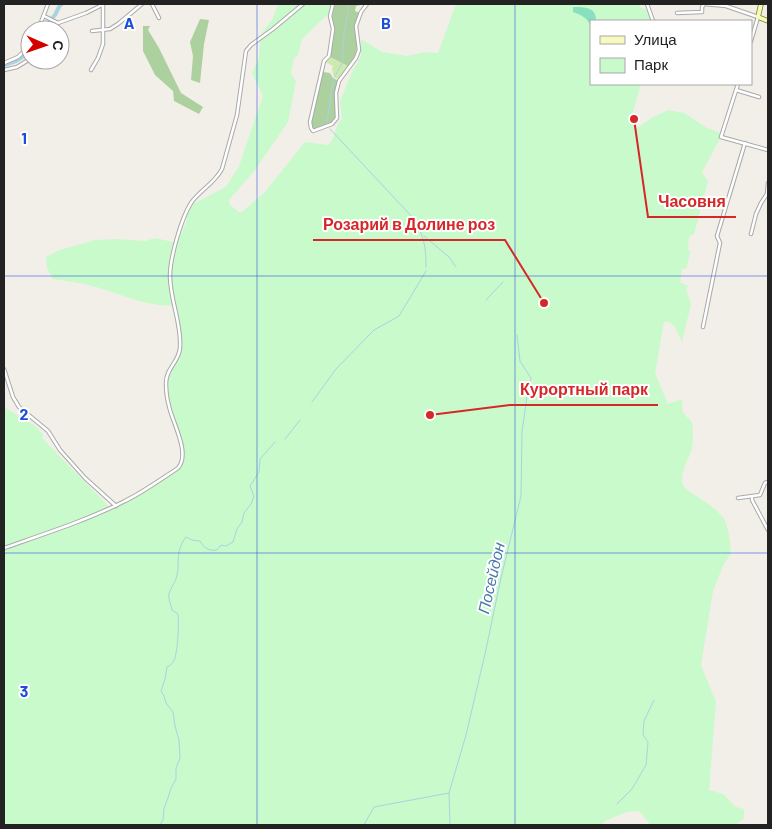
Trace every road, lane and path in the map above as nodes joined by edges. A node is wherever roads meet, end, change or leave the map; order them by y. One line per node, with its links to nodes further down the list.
1 (48, 4): 12 (street)
2 (103, 4): 17 (street); 21 (street)
3 (142, 4): 21 (street)
4 (152, 4): 14 (street)
5 (303, 4): 40 (street)
6 (333, 4): 7 (street)
7 (367, 4)
8 (647, 4): 18 (street)
9 (704, 4): 11 (street); 13 (street)
10 (761, 4): 13 (main road)
11 (677, 13)
12 (44, 16): 15 (street); 16 (street)
13 (758, 17): 19 (main road); 22 (street)
14 (159, 18)
15 (42, 20)
16 (53, 20)
17 (67, 20)
18 (653, 20)
19 (768, 21)
20 (92, 31): 21 (street)
21 (103, 31): 27 (street)
22 (752, 38)
23 (20, 55): 24 (street)
24 (4, 63)
25 (20, 65): 26 (street)
26 (4, 70)
27 (90, 70)
28 (738, 85): 29 (street)
29 (736, 90): 30 (street); 31 (street)
30 (759, 97)
31 (745, 143): 32 (street); 35 (street)
32 (768, 150)
33 (768, 183): 34 (street)
34 (751, 234)
35 (703, 327)
36 (4, 369): 40 (street)
37 (768, 482): 38 (street)
38 (752, 497): 39 (street); 41 (street)
39 (738, 498)
40 (116, 506): 42 (street)
41 (768, 530)
42 (4, 548)

